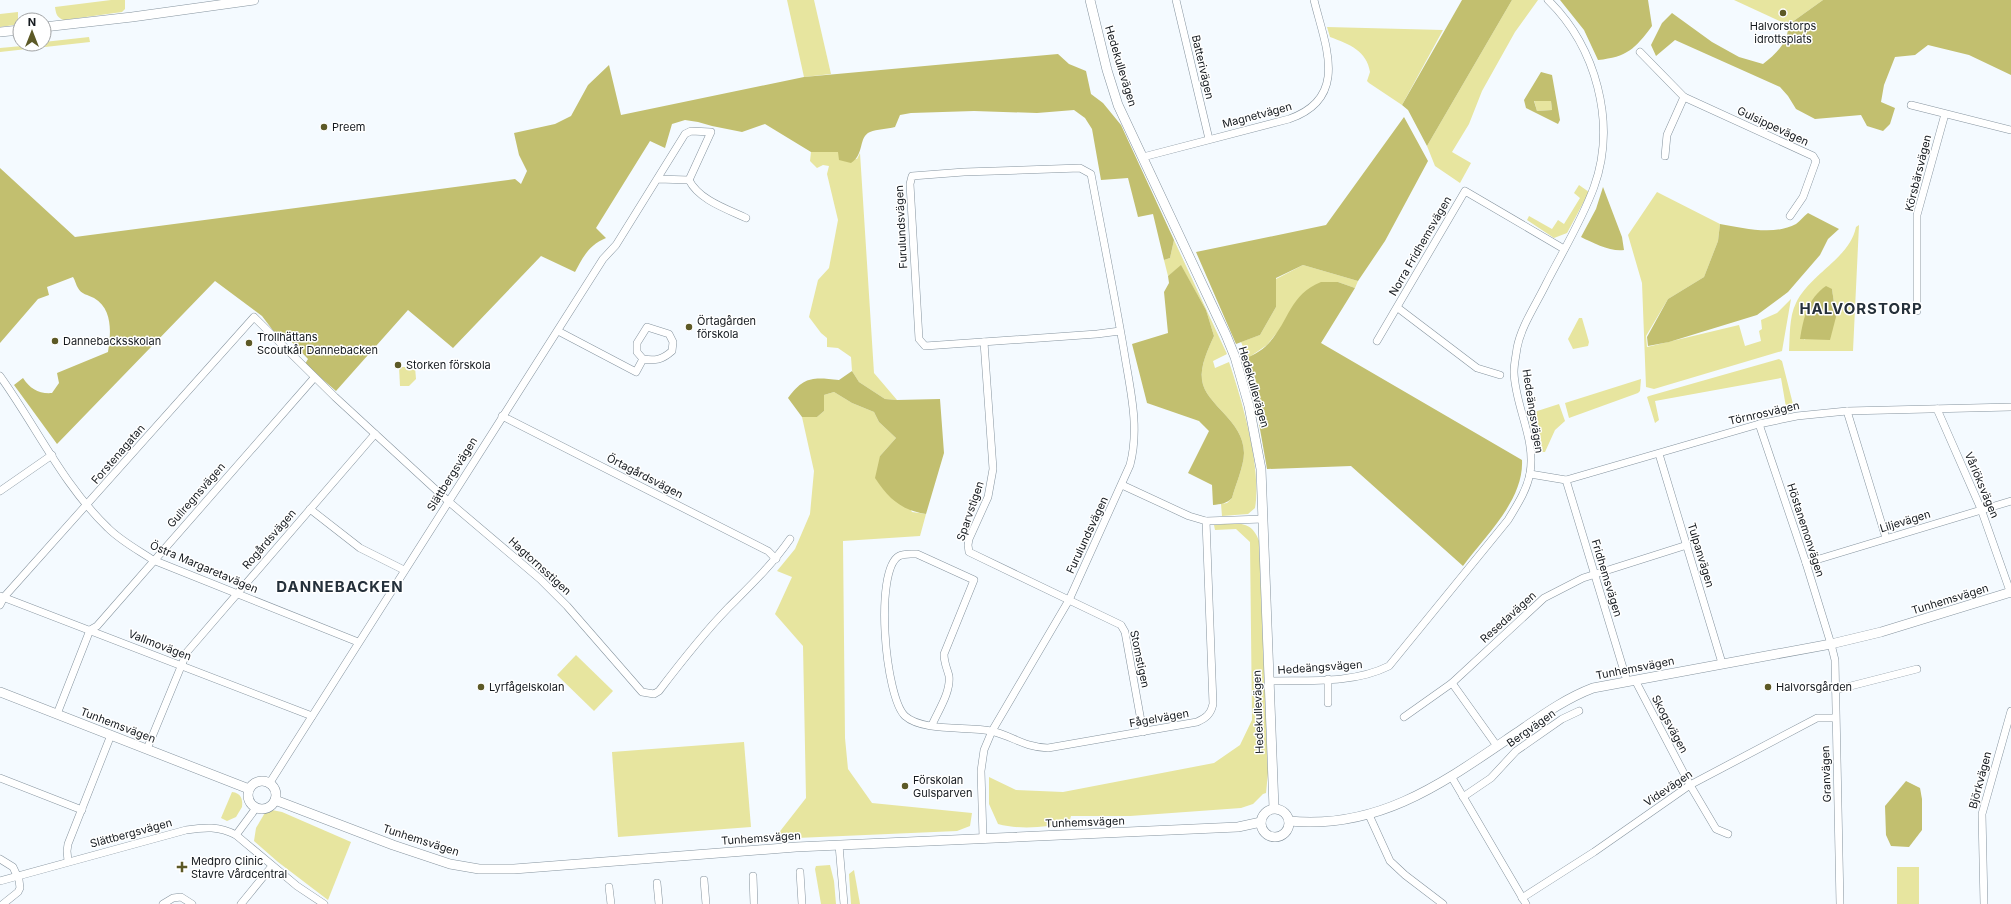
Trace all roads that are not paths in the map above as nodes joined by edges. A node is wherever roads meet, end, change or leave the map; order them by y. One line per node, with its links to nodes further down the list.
1 (254, 0): 6 (street)
2 (1090, 0): 16 (street, Hedekullevägen)
3 (1176, 0): 14 (street, Batterivägen)
4 (1314, 0): 14 (street, Magnetvägen)
5 (1548, 0): 21 (street, Hedeängsvägen)
6 (52, 26)
7 (12, 31): 8 (street)
8 (0, 32)
9 (1640, 52): 10 (street, Gulsippevägen)
10 (1684, 97): 15 (street); 19 (street, Gulsippevägen)
11 (1911, 105): 12 (street)
12 (1945, 114): 13 (street); 23 (street, Körsbärsvägen)
13 (2011, 130)
14 (1209, 139): 16 (street, Magnetvägen)
15 (1665, 156)
16 (1143, 157): 50 (street, Hedekullevägen)
17 (658, 179): 18 (street); 18 (street, Slättbergsvägen); 25 (street, Slättbergsvägen)
18 (689, 180): 20 (street)
19 (1790, 216)
20 (746, 218)
21 (1564, 249): 22 (street, Norra Fridhemsvägen); 41 (street, Hedeängsvägen)
22 (1398, 308): 27 (street, Norra Fridhemsvägen); 30 (street, Norra Fridhemsvägen)
23 (1917, 311)
24 (254, 317): 32 (street, Hagtornsstigen); 47 (street, Forstenagatan)
25 (558, 331): 29 (street); 36 (street, Slättbergsvägen)
26 (1120, 331): 28 (street, Furulundsvägen); 28 (street, Furulundsvägen); 43 (street, Furulundsvägen)
27 (1377, 341)
28 (984, 342): 63 (street, Sparvstigen)
29 (643, 359): 29 (street)
30 (1500, 375)
31 (0, 376): 40 (street, Östra Margaretavägen)
32 (314, 378): 38 (street, Hagtornsstigen); 56 (street, Gullregnsvägen)
33 (2011, 407): 34 (street, Törnrosvägen)
34 (1937, 409): 35 (street, Törnrosvägen); 49 (street, Vårlöksvägen)
35 (1847, 411): 37 (street, Törnrosvägen); 52 (street)
36 (502, 416): 45 (street, Slättbergsvägen); 55 (street, Örtagårdsvägen)
37 (1759, 424): 39 (street, Törnrosvägen); 57 (street, Höstanemonvägen)
38 (375, 434): 45 (street, Hagtornsstigen); 48 (street, Rogårdsvägen)
39 (1659, 454): 42 (street, Törnrosvägen); 54 (street, Tulpanvägen)
40 (52, 455): 44 (street); 47 (street, Östra Margaretavägen)
41 (1530, 474): 42 (street, Törnrosvägen); 71 (street, Hedeängsvägen)
42 (1566, 480): 59 (street, Fridhemsvägen)
43 (1122, 485): 51 (street); 63 (street, Furulundsvägen)
44 (0, 491)
45 (448, 501): 55 (street, Hagtornsstigen); 58 (street, Slättbergsvägen)
46 (2011, 501): 49 (street, Liljevägen)
47 (88, 505): 56 (street, Östra Margaretavägen); 62 (street, Forstenagatan)
48 (310, 509): 58 (street); 61 (street, Rogårdsvägen)
49 (1981, 509): 52 (street, Liljevägen); 60 (street, Vårlöksvägen)
50 (1263, 520): 51 (street); 73 (street, Hedekullevägen)
51 (1206, 521): 86 (street, Fågelvägen)
52 (1886, 538): 57 (street, Liljevägen)
53 (790, 539): 55 (street, Hagtornsstigen)
54 (1687, 545): 59 (street, Resedavägen); 68 (street, Tulpanvägen)
55 (776, 559)
56 (153, 560): 61 (street, Östra Margaretavägen); 65 (street, Gullregnsvägen)
57 (1806, 563): 67 (street, Höstanemonvägen)
58 (404, 570): 66 (street, Slättbergsvägen)
59 (1595, 574): 72 (street, Fridhemsvägen); 74 (street, Resedavägen)
60 (2011, 593): 67 (street, Tunhemsvägen)
61 (236, 594): 66 (street, Östra Margaretavägen); 69 (street, Rogårdsvägen)
62 (2, 596): 64 (street, Forstenagatan); 65 (street, Vallmovägen)
63 (1069, 600): 85 (street, Furulundsvägen); 86 (street, Stomstigen)
64 (0, 605)
65 (90, 630): 69 (street, Vallmovägen); 80 (street, Gullregnsvägen)
66 (358, 642): 81 (street, Slättbergsvägen)
67 (1831, 644): 68 (street, Tunhemsvägen); 75 (street, Granvägen)
68 (1722, 663): 72 (street, Tunhemsvägen)
69 (180, 664): 81 (street, Vallmovägen); 89 (street, Rogårdsvägen)
70 (1917, 669): 75 (street)
71 (1328, 679): 73 (street, Hedeängsvägen); 77 (street)
72 (1631, 680): 88 (street, Tunhemsvägen); 93 (street, Skogsvägen)
73 (1269, 681): 98 (street, Hedekullevägen)
74 (1452, 683): 82 (street, Resedavägen); 88 (street)
75 (1835, 690): 83 (street, Granvägen)
76 (0, 692): 80 (street, Tunhemsvägen)
77 (1328, 703)
78 (1579, 711): 95 (street, Bergvägen)
79 (2011, 711): 131 (street, Björkvägen)
80 (57, 714): 87 (street, Tunhemsvägen)
81 (312, 716): 92 (street, Slättbergsvägen)
82 (1404, 717)
83 (1835, 718): 93 (street, Videvägen); 130 (street, Granvägen)
84 (932, 725): 84 (street); 85 (street)
85 (992, 731): 86 (street, Fågelvägen); 105 (street, Furulundsvägen)
86 (1143, 732)
87 (111, 735): 89 (street, Tunhemsvägen); 99 (street)
88 (1497, 746): 90 (street, Tunhemsvägen)
89 (147, 749): 94 (street, Tunhemsvägen)
90 (1451, 776): 95 (street); 100 (street, Tunhemsvägen)
91 (0, 778): 99 (street)
92 (269, 784): 94 (street); 96 (street)
93 (1690, 785): 103 (street, Skogsvägen); 117 (street, Videvägen)
94 (249, 789): 97 (street)
95 (1463, 797): 117 (street)
96 (275, 800): 97 (street); 106 (street, Tunhemsvägen)
97 (256, 808): 104 (street)
98 (1274, 808): 101 (street); 102 (street)
99 (82, 810): 108 (street)
100 (1369, 815): 101 (street, Tunhemsvägen); 129 (street)
101 (1289, 821): 102 (street)
102 (1260, 822): 105 (street, Tunhemsvägen)
103 (1728, 834)
104 (236, 835): 108 (street, Slättbergsvägen); 109 (street, Slättbergsvägen)
105 (983, 838): 106 (street, Tunhemsvägen)
106 (838, 845): 128 (street)
107 (0, 859): 111 (street)
108 (68, 861): 111 (street, Slättbergsvägen)
109 (272, 866): 121 (street); 122 (street, Slättbergsvägen)
110 (800, 872): 127 (street)
111 (17, 876): 114 (street, Slättbergsvägen); 118 (street)
112 (753, 876): 126 (street)
113 (704, 880): 125 (street)
114 (0, 881)
115 (657, 883): 124 (street)
116 (609, 887): 123 (street)
117 (1524, 901)
118 (3, 904)
119 (163, 904): 120 (street)
120 (192, 904)
121 (240, 904)
122 (324, 904)
123 (611, 904)
124 (659, 904)
125 (706, 904)
126 (754, 904)
127 (802, 904)
128 (844, 904)
129 (1443, 904)
130 (1840, 904)
131 (1984, 904)

